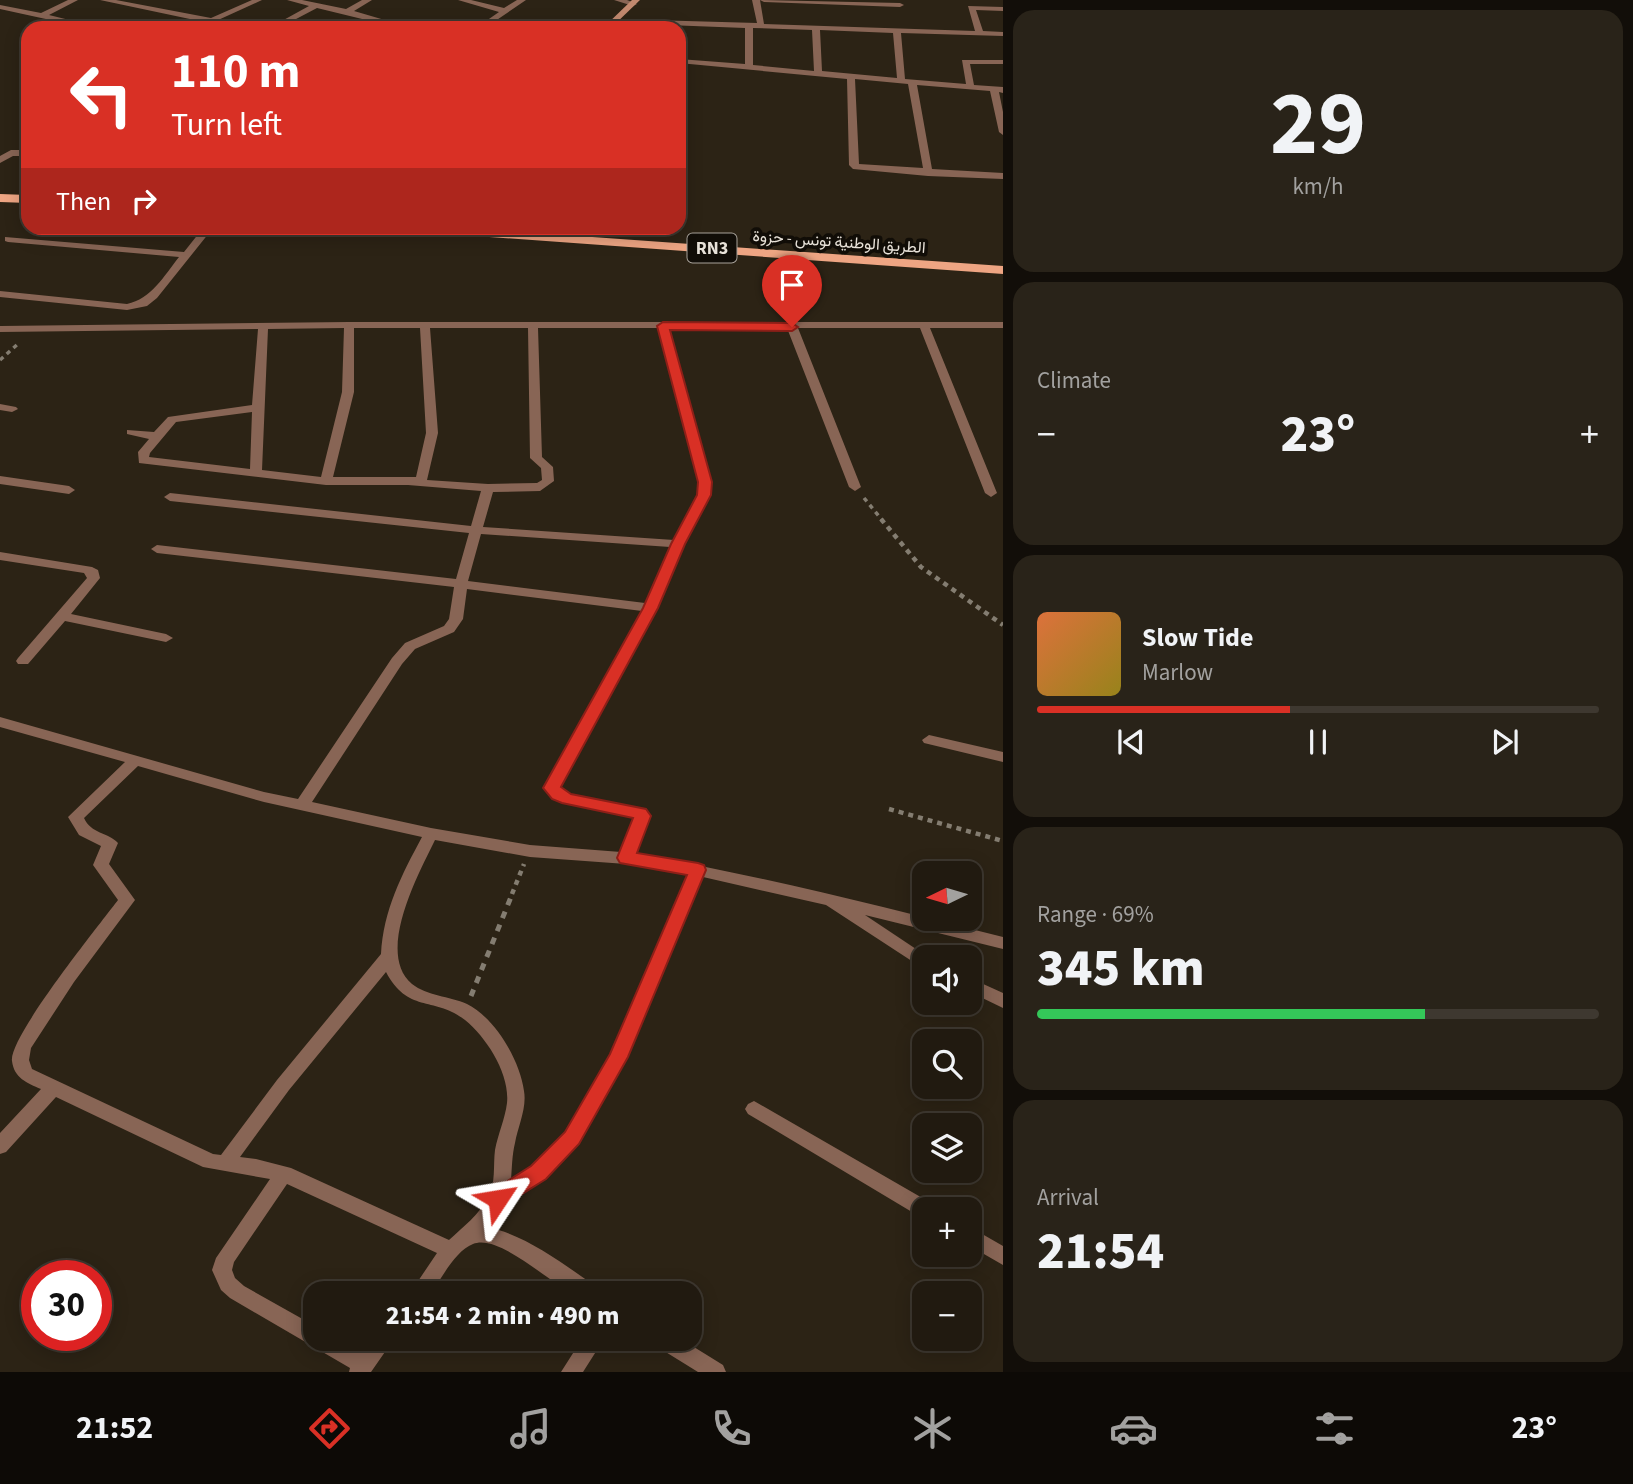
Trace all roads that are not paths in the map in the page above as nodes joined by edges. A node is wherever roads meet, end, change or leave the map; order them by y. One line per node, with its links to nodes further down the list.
1 (74, 0): 21 (street)
2 (104, 0): 23 (street)
3 (258, 0): 23 (street)
4 (291, 0): 14 (street)
5 (368, 0): 19 (street)
6 (462, 0): 18 (street)
7 (522, 0): 18 (street)
8 (618, 0): 13 (street)
9 (757, 0): 30 (street)
10 (764, 0): 12 (street)
11 (963, 0): 16 (street)
12 (837, 1): 20 (street); 32 (street)
13 (634, 2): 27 (street)
14 (315, 6): 19 (street); 24 (street)
15 (0, 7): 21 (street)
16 (971, 8): 17 (street); 34 (street)
17 (1003, 9)
18 (505, 10): 26 (street)
19 (346, 12): 25 (street)
20 (904, 14): 33 (street); 34 (street)
21 (42, 16): 22 (street)
22 (65, 21)
23 (212, 21)
24 (286, 21)
25 (378, 21)
26 (490, 21)
27 (615, 21)
28 (686, 25): 29 (street)
29 (749, 25): 30 (street); 38 (street)
30 (761, 26): 31 (street)
31 (816, 28): 32 (street); 39 (street)
32 (841, 29): 33 (street)
33 (897, 31): 41 (street)
34 (980, 33): 35 (street)
35 (1003, 34)
36 (686, 62): 38 (street)
37 (1003, 62): 43 (street)
38 (749, 66): 39 (street)
39 (818, 72): 40 (street)
40 (851, 75): 41 (street); 48 (street)
41 (901, 81): 42 (street)
42 (912, 82): 43 (street); 48 (street)
43 (971, 88): 44 (street)
44 (998, 90): 45 (street)
45 (1003, 132)
46 (21, 153): 47 (street)
47 (0, 160)
48 (928, 173): 49 (street)
49 (1003, 176)
50 (0, 198): 51 (main road)
51 (21, 199)
52 (203, 235): 55 (street)
53 (517, 235): 56 (main road, الطريق الوطنية تونس - حزوة / RN3)
54 (8, 239): 55 (street)
55 (187, 255): 57 (street)
56 (1003, 270)
57 (0, 294)
58 (349, 325): 60 (street); 65 (street); 72 (street)
59 (1003, 325): 63 (street)
60 (425, 326): 61 (street); 73 (street)
61 (533, 326): 62 (street); 75 (street)
62 (663, 326): 64 (street); 80 (street)
63 (924, 326): 64 (street); 77 (street)
64 (792, 327): 74 (street)
65 (262, 328): 66 (street); 67 (street)
66 (0, 329)
67 (258, 408): 69 (street); 70 (street)
68 (131, 432): 69 (street)
69 (155, 436): 70 (street)
70 (256, 474): 72 (street)
71 (0, 480): 76 (street)
72 (326, 481): 73 (street)
73 (413, 483): 75 (street)
74 (855, 487)
75 (488, 488): 79 (street)
76 (69, 490)
77 (990, 493)
78 (170, 497): 79 (street)
79 (478, 530): 80 (street); 83 (street)
80 (678, 544): 84 (street)
81 (157, 548): 83 (street)
82 (0, 556): 85 (street)
83 (461, 584): 84 (street); 92 (street)
84 (650, 608): 94 (street)
85 (61, 616): 86 (street); 87 (street)
86 (166, 638)
87 (23, 661)
88 (0, 722): 91 (street)
89 (929, 740): 90 (street)
90 (1003, 757)
91 (134, 761): 92 (street); 102 (street)
92 (302, 805): 93 (street)
93 (432, 834): 94 (street); 98 (street)
94 (626, 858): 95 (street)
95 (698, 870): 96 (street); 107 (street)
96 (831, 900): 97 (street); 99 (street)
97 (1003, 943)
98 (390, 955): 105 (street); 107 (street)
99 (912, 955)
100 (982, 991): 101 (street)
101 (1003, 1001)
102 (53, 1088): 104 (street); 105 (street)
103 (754, 1109): 108 (street)
104 (0, 1146)
105 (225, 1164): 106 (street)
106 (284, 1174): 110 (street); 114 (street)
107 (498, 1199): 110 (street)
108 (912, 1202)
109 (982, 1243): 111 (street)
110 (459, 1244): 112 (street); 113 (street)
111 (1003, 1256)
112 (430, 1281)
113 (570, 1281)
114 (303, 1330)
115 (336, 1351): 119 (street)
116 (374, 1351): 119 (street)
117 (586, 1351): 120 (street)
118 (682, 1351): 121 (street)
119 (361, 1368)
120 (571, 1372)
121 (716, 1372)

